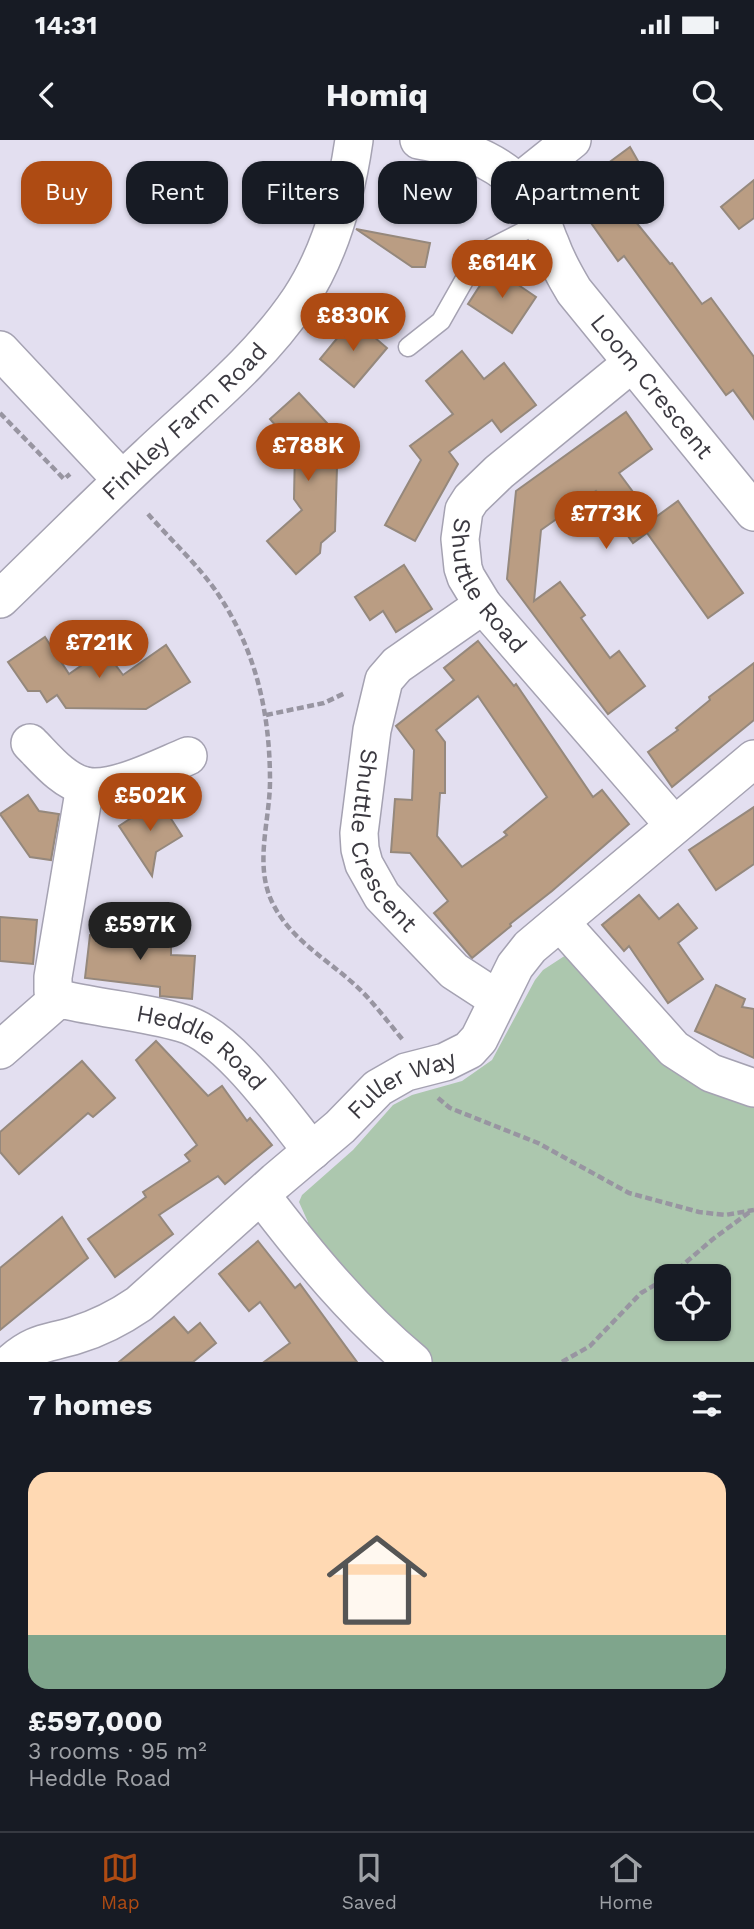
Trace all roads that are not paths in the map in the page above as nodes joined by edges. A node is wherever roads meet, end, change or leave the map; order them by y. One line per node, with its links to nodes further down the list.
1 (354, 140): 11 (street, Finkley Farm Road)
2 (419, 140): 5 (street)
3 (572, 140): 4 (street)
4 (546, 161)
5 (491, 162)
6 (538, 224): 8 (lane)
7 (543, 224): 10 (street, Loom Crescent)
8 (408, 347)
9 (0, 350): 11 (street)
10 (632, 363): 12 (street, Loom Crescent); 14 (street, Shuttle Road)
11 (122, 480): 13 (street, Finkley Farm Road)
12 (754, 512)
13 (0, 599)
14 (483, 605): 19 (street, Shuttle Road); 21 (street, Shuttle Crescent)
15 (30, 743): 18 (street)
16 (188, 756): 18 (street)
17 (754, 759): 19 (street, Fuller Way)
18 (85, 786): 22 (street)
19 (674, 825): 20 (street, Fuller Way)
20 (560, 922): 21 (street, Fuller Way); 24 (street)
21 (497, 999): 25 (street, Fuller Way)
22 (56, 1001): 23 (street); 25 (street, Heddle Road)
23 (0, 1050)
24 (754, 1088)
25 (312, 1151): 26 (street, Fuller Way)
26 (261, 1195): 27 (street, Fuller Way); 29 (street)
27 (85, 1348): 28 (street, Fuller Way)
28 (12, 1362)
29 (413, 1362)

